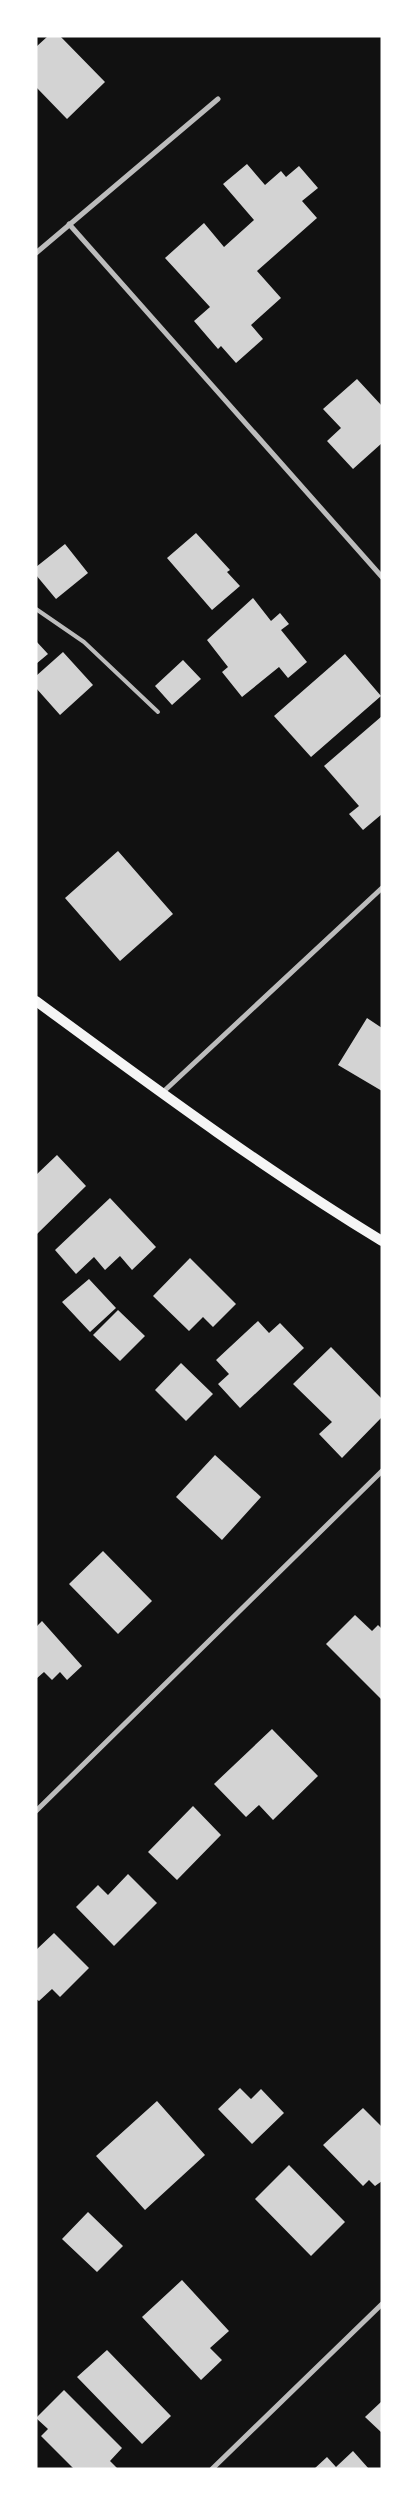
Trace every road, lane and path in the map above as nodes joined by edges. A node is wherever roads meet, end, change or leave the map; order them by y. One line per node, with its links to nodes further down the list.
1 (218, 99): 2 (street)
2 (69, 224): 3 (street); 4 (street)
3 (36, 253)
4 (382, 577)
5 (36, 609): 6 (lane)
6 (158, 712)
7 (382, 888): 9 (street)
8 (36, 1001): 9 (main road)
9 (161, 1093): 10 (main road)
10 (382, 1241)
11 (382, 1471): 12 (street)
12 (36, 1811)
13 (382, 2304): 14 (street)
14 (212, 2469)

